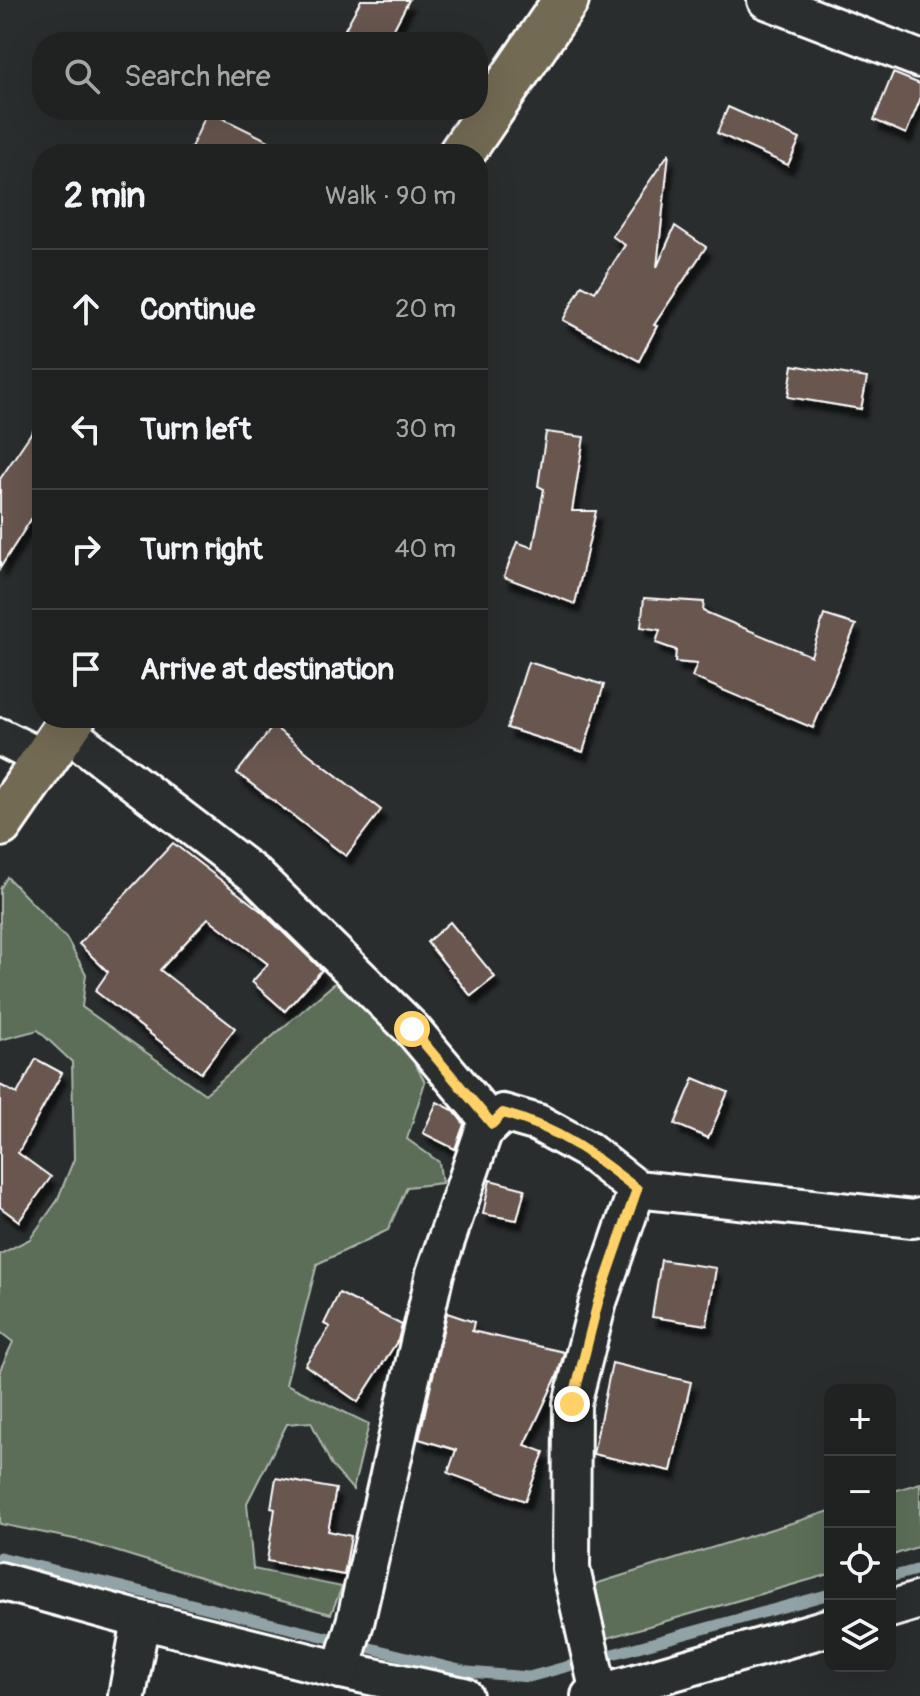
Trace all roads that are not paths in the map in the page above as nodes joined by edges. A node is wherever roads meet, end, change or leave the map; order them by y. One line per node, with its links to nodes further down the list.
1 (566, 0): 4 (highway)
2 (766, 0): 3 (street)
3 (920, 59)
4 (488, 114)
5 (484, 120): 6 (highway)
6 (468, 144)
7 (61, 736): 8 (street); 9 (highway); 10 (street)
8 (0, 737)
9 (0, 824)
10 (492, 1124): 11 (street); 18 (street)
11 (637, 1189): 12 (street); 20 (street)
12 (920, 1217)
13 (0, 1581): 16 (street)
14 (920, 1600): 15 (street)
15 (896, 1607)
16 (141, 1620): 18 (street); 21 (street)
17 (824, 1629): 19 (street)
18 (341, 1670): 22 (street)
19 (699, 1681): 20 (street)
20 (594, 1695)
21 (127, 1696)
22 (464, 1696)

